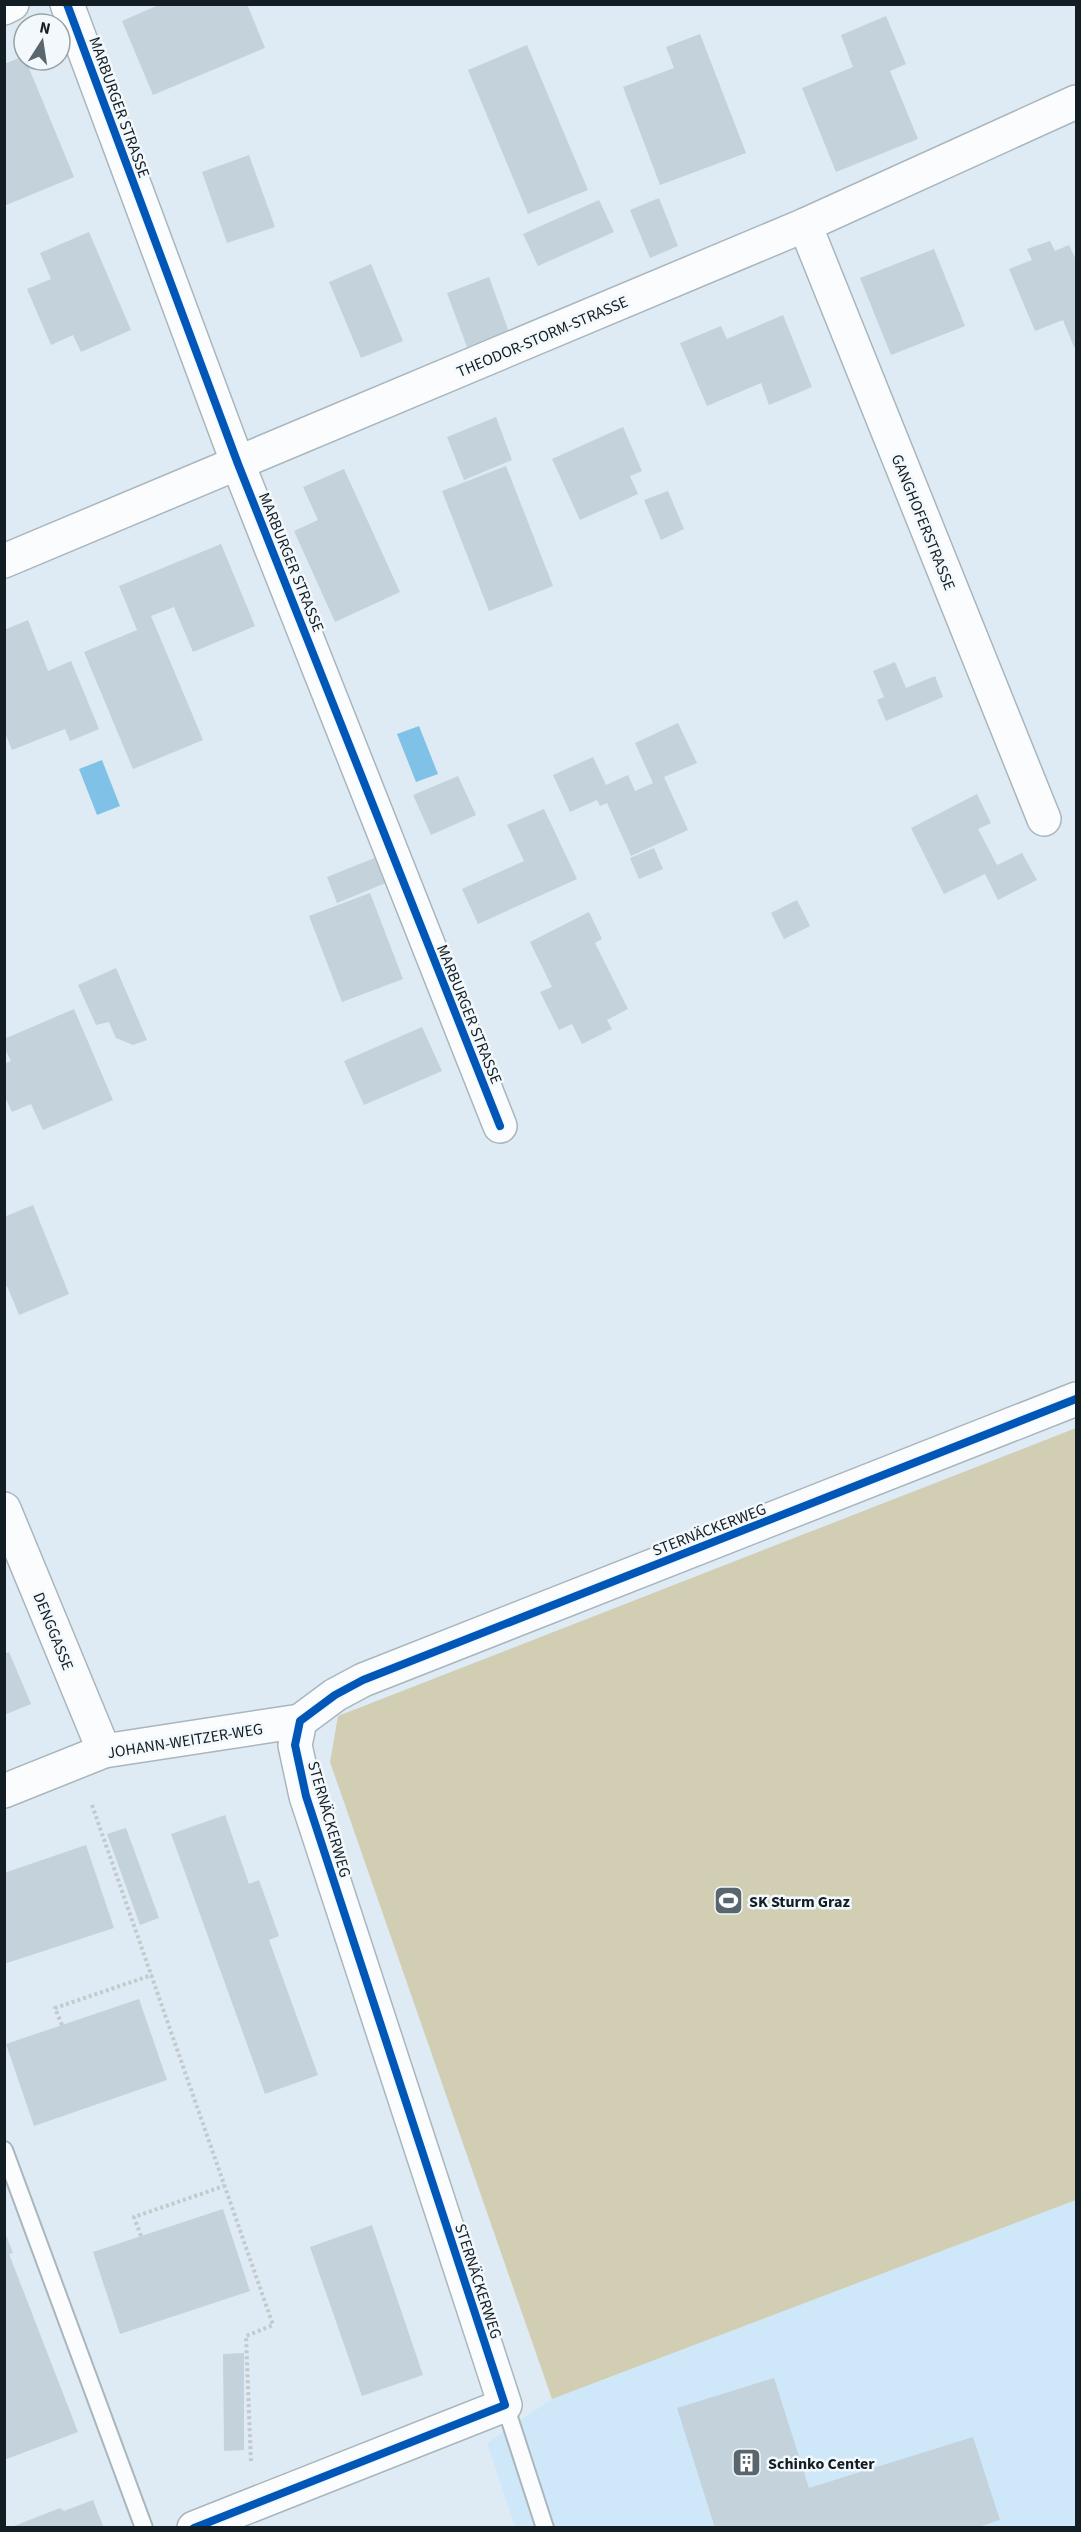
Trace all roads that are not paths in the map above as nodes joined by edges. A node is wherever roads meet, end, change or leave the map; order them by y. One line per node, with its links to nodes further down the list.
1 (12, 4): 3 (street)
2 (67, 4): 6 (street, MARBURGER STRASSE)
3 (4, 8)
4 (1077, 102): 5 (street, THEODOR-STORM-STRASSE)
5 (805, 225): 6 (street, THEODOR-STORM-STRASSE); 8 (street, GANGHOFERSTRASSE)
6 (238, 464): 7 (street, THEODOR-STORM-STRASSE); 9 (street, MARBURGER STRASSE)
7 (4, 561)
8 (1044, 819)
9 (500, 1125)
10 (1077, 1399): 12 (street, STERNÄCKERWEG)
11 (4, 1509): 13 (street, DENGGASSE)
12 (300, 1721): 13 (street, JOHANN-WEITZER-WEG); 16 (street, STERNÄCKERWEG)
13 (104, 1752): 14 (street, JOHANN-WEITZER-WEG)
14 (4, 1791)
15 (4, 2150): 17 (lane)
16 (505, 2405): 18 (street); 19 (lane)
17 (144, 2528)
18 (194, 2528)
19 (545, 2528)

